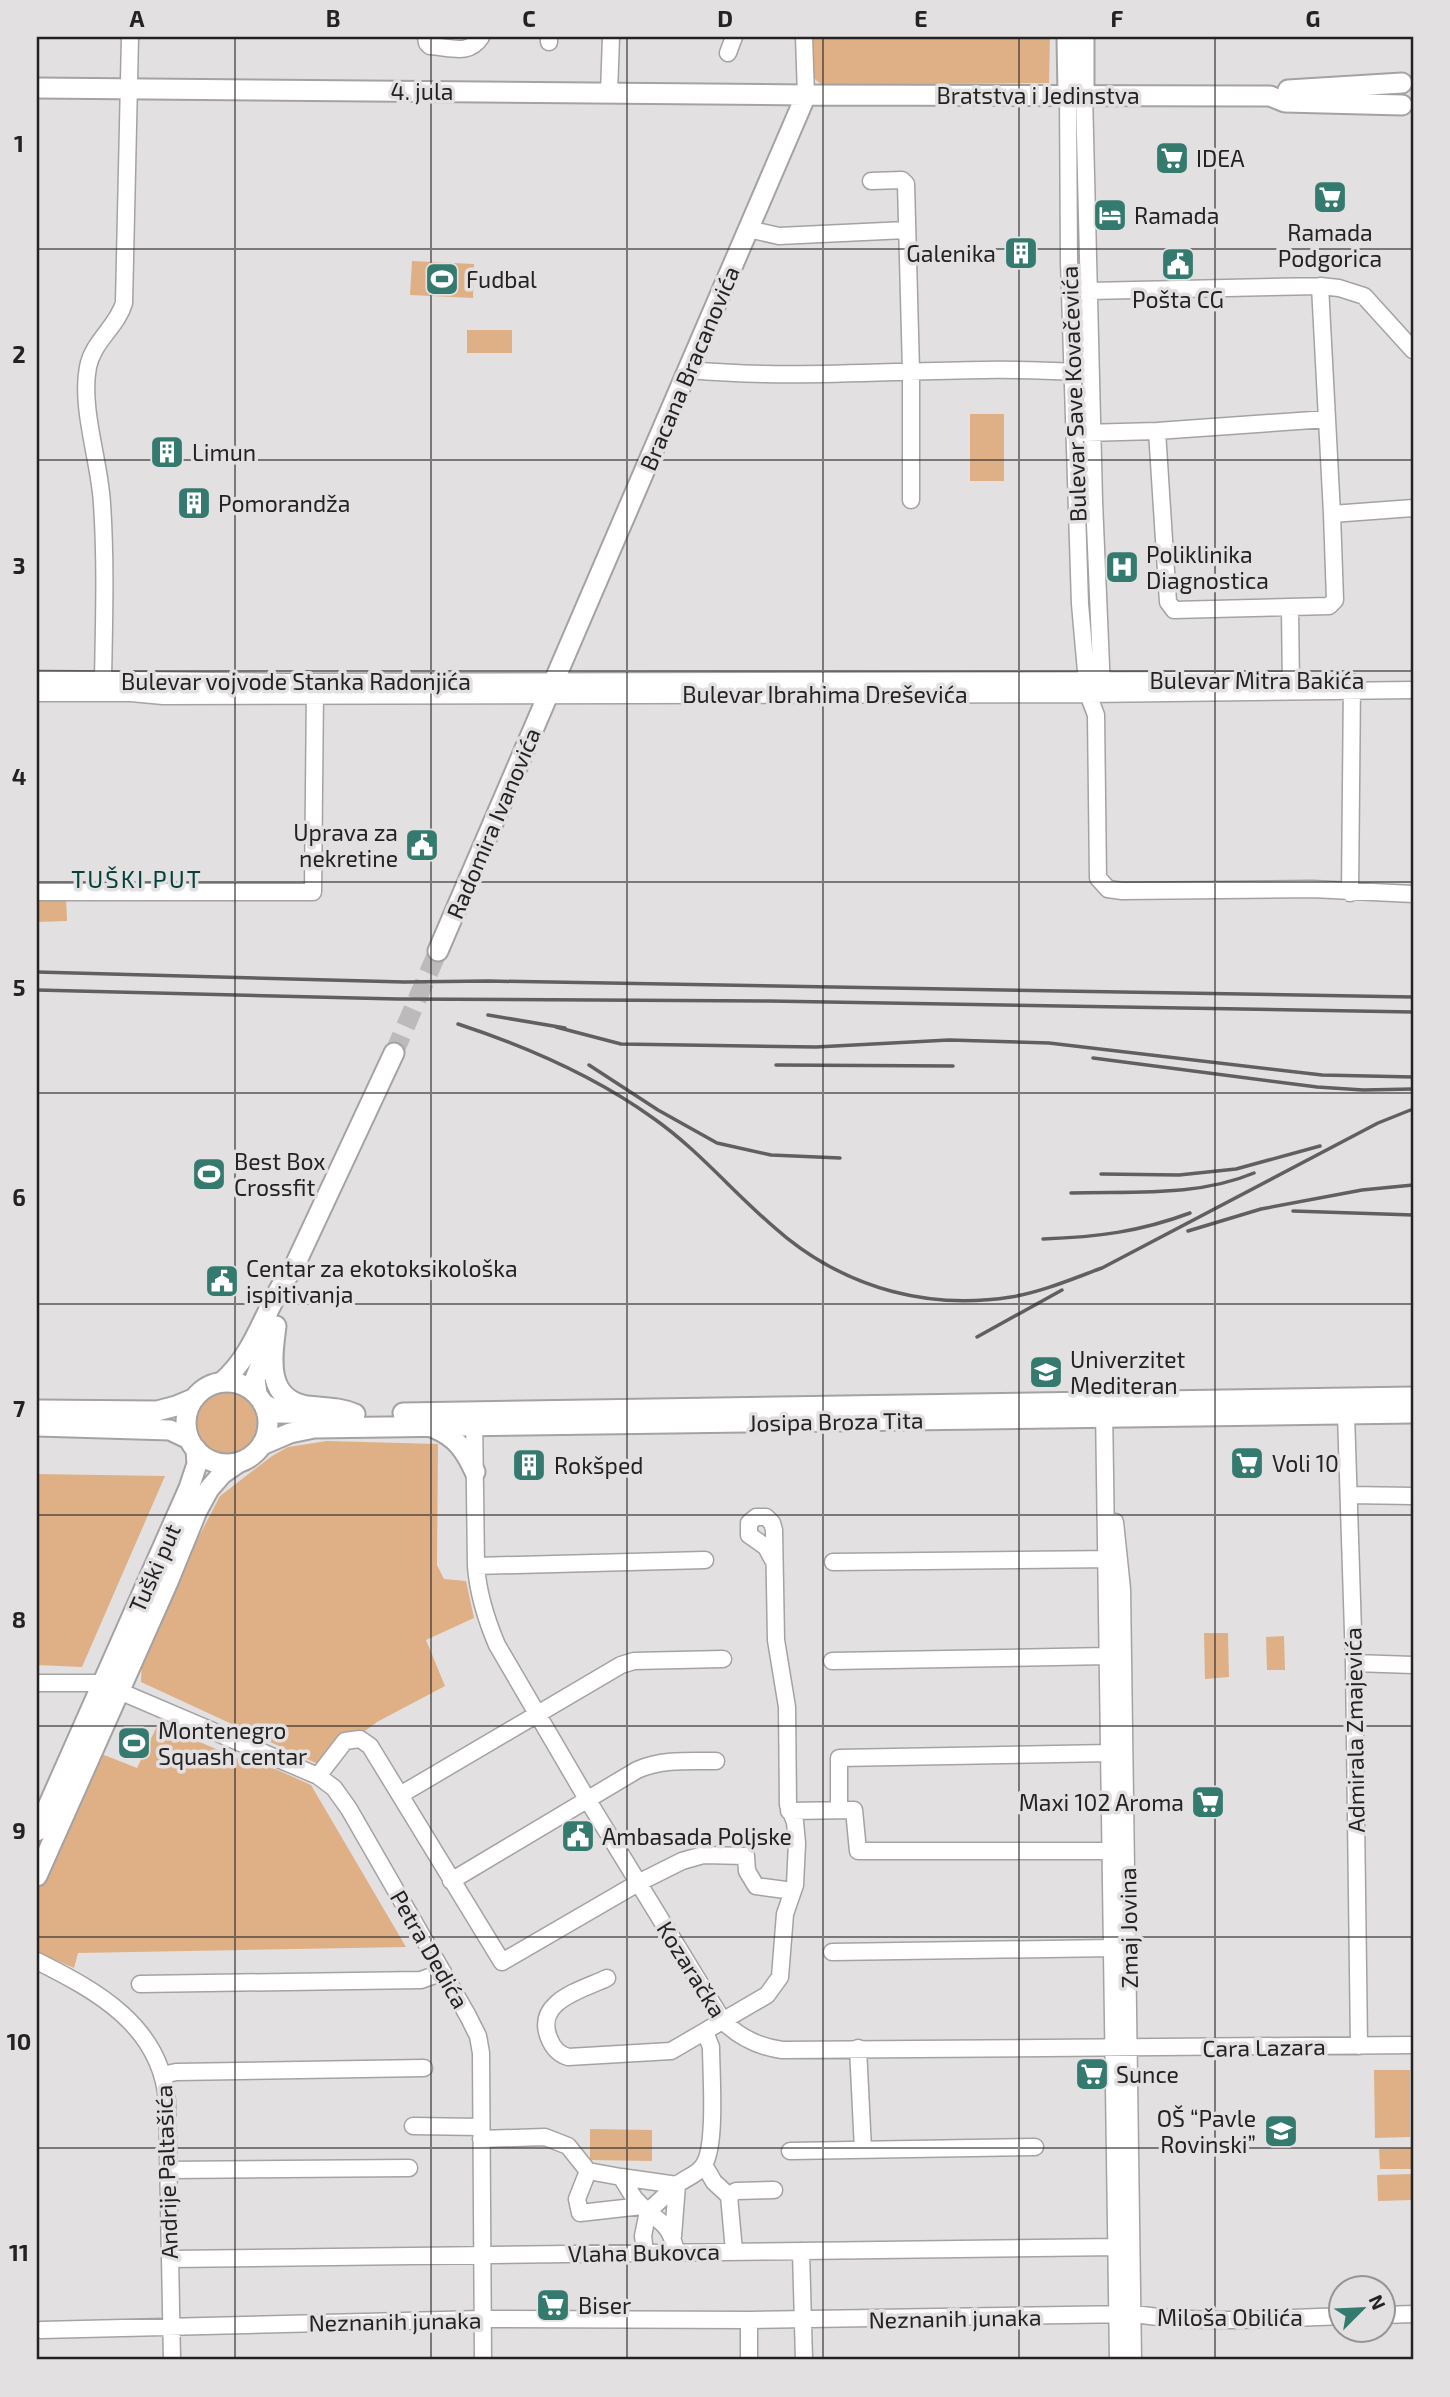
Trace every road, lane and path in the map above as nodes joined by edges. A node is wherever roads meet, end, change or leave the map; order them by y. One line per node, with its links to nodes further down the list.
1 (130, 37): 12 (street)
2 (426, 37): 3 (street)
3 (481, 37)
4 (611, 37): 13 (street)
5 (734, 37): 9 (street)
6 (804, 37): 15 (street, Bracana Bracanovića)
7 (1067, 37): 14 (main road)
8 (1084, 37): 14 (main road)
9 (728, 53)
10 (1408, 80): 16 (main road, Bratstva i Jedinstva); 17 (main road)
11 (37, 88): 12 (main road, 4. jula)
12 (128, 88): 13 (main road, 4. jula); 37 (street)
13 (609, 93): 15 (main road, 4. jula)
14 (1076, 94): 15 (main road, Bratstva i Jedinstva); 16 (main road, Bratstva i Jedinstva); 22 (street, Bulevar Save Kovačevića); 26 (street, Bulevar Save Kovačevića)
15 (806, 95): 19 (main road, Bracana Bracanovića)
16 (1266, 96): 17 (main road, Bratstva i Jedinstva)
17 (1408, 108)
18 (871, 181): 20 (street)
19 (748, 229): 20 (street); 24 (main road, Bracana Bracanovića)
20 (906, 230): 25 (street)
21 (1320, 286): 22 (street); 23 (street); 27 (street)
22 (1089, 291): 29 (street, Bulevar Save Kovačevića)
23 (1413, 350)
24 (690, 370): 25 (street); 42 (main road, Bracana Bracanovića)
25 (911, 371): 26 (street); 31 (street)
26 (1073, 372): 30 (street, Bulevar Save Kovačevića)
27 (1327, 419): 28 (street); 33 (street)
28 (1157, 431): 29 (street); 34 (street)
29 (1093, 433): 30 (street); 39 (street, Bulevar Save Kovačevića)
30 (1074, 434): 39 (street, Bulevar Save Kovačevića)
31 (911, 500)
32 (1413, 508): 33 (street)
33 (1332, 514): 34 (street)
34 (1290, 608): 40 (street)
35 (37, 679): 37 (street, Bulevar vojvode Stanka Radonjića)
36 (1413, 679): 38 (street, Bulevar Mitra Bakića)
37 (103, 680): 41 (street, Bulevar vojvode Stanka Radonjića)
38 (1352, 684): 40 (street, Bulevar Mitra Bakića); 43 (street, Bulevar Mitra Bakića); 46 (street)
39 (1094, 686): 40 (street, Bulevar Mitra Bakića); 42 (street, Bulevar Ibrahima Dreševića); 46 (street)
40 (1291, 686)
41 (315, 688): 42 (street, Bulevar vojvode Stanka Radonjića); 44 (street, Bulevar vojvode Stanka Radonjića); 45 (street)
42 (552, 688): 48 (main road, Radomira Ivanovića)
43 (1413, 690)
44 (37, 693)
45 (37, 892)
46 (1350, 893): 47 (street)
47 (1413, 894)
48 (438, 951)
49 (394, 1053): 50 (main road)
50 (294, 1267): 51 (main road); 52 (main road)
51 (276, 1326): 55 (main road); 59 (main road)
52 (222, 1382): 54 (main road); 55 (main road)
53 (1413, 1397): 57 (main road, Josipa Broza Tita)
54 (195, 1398): 56 (main road); 64 (main road)
55 (260, 1399): 59 (main road, Josipa Broza Tita); 65 (main road)
56 (37, 1410)
57 (1104, 1410): 60 (main road, Josipa Broza Tita); 61 (main road, Josipa Broza Tita); 70 (street, Zmaj Jovina)
58 (1413, 1413): 60 (main road, Josipa Broza Tita)
59 (355, 1414): 61 (main road, Josipa Broza Tita)
60 (1346, 1414): 68 (street, Admirala Zmajevića)
61 (474, 1419): 63 (main road, Josipa Broza Tita); 67 (street, Kozaračka)
62 (37, 1426): 64 (main road)
63 (429, 1426): 65 (main road, Josipa Broza Tita); 67 (main road)
64 (192, 1444): 66 (main road); 81 (main road, Tuški put)
65 (262, 1445): 66 (main road)
66 (238, 1463): 81 (main road, Tuški put)
67 (475, 1472): 74 (street, Kozaračka)
68 (1349, 1495): 69 (street); 78 (street, Admirala Zmajevića)
69 (1413, 1496)
70 (1113, 1559): 73 (street); 75 (street, Zmaj Jovina); 109 (street, Zmaj Jovina)
71 (705, 1560): 74 (street)
72 (774, 1560): 89 (street)
73 (833, 1562)
74 (476, 1566): 82 (street, Kozaračka)
75 (1108, 1656): 77 (street); 83 (street, Zmaj Jovina)
76 (723, 1659): 82 (street)
77 (832, 1661)
78 (1354, 1663): 79 (street); 107 (street, Admirala Zmajevića)
79 (1413, 1665)
80 (37, 1683): 81 (street)
81 (111, 1687): 85 (street, Petra Dedića); 90 (main road); 92 (main road)
82 (537, 1714): 86 (street); 87 (street, Kozaračka)
83 (1110, 1753): 88 (street); 91 (street, Zmaj Jovina)
84 (716, 1761): 87 (street)
85 (318, 1776): 86 (street); 99 (street, Petra Dedića)
86 (400, 1795): 93 (street)
87 (587, 1798): 93 (street); 94 (street, Kozaračka)
88 (839, 1810): 89 (street); 91 (street)
89 (789, 1811): 95 (street)
90 (37, 1831)
91 (1112, 1851): 96 (street, Zmaj Jovina)
92 (37, 1876)
93 (451, 1881): 94 (street)
94 (638, 1883): 95 (street); 103 (street, Kozaračka)
95 (793, 1891): 102 (street)
96 (1113, 1948): 97 (street); 109 (street, Zmaj Jovina)
97 (832, 1952)
98 (37, 1961): 111 (street, Andrije Paltašića)
99 (443, 1972): 101 (street); 113 (street, Petra Dedića)
100 (607, 1978): 104 (street)
101 (140, 1984)
102 (744, 2009): 103 (street); 105 (street)
103 (723, 2021): 104 (street); 105 (street, Kozaračka)
104 (705, 2032): 117 (street)
105 (750, 2040): 108 (street, Kozaračka)
106 (1413, 2045): 107 (street, Cara Lazara)
107 (1359, 2046): 109 (street, Cara Lazara)
108 (858, 2048): 109 (street, Kozaračka); 116 (street)
109 (1122, 2048): 127 (street, Zmaj Jovina); 133 (street, Zmaj Jovina)
110 (424, 2068): 111 (street)
111 (163, 2075): 119 (street, Andrije Paltašića)
112 (413, 2126): 113 (street)
113 (481, 2133): 120 (street); 131 (street, Petra Dedića)
114 (1035, 2147): 116 (street)
115 (790, 2151): 116 (street)
116 (863, 2151)
117 (704, 2165): 122 (street); 124 (street)
118 (409, 2168): 119 (street)
119 (169, 2170): 132 (street, Andrije Paltašića)
120 (588, 2171): 121 (street); 125 (street)
121 (621, 2176): 122 (street); 125 (street)
122 (677, 2185): 125 (street); 126 (street)
123 (774, 2190): 124 (street)
124 (730, 2196): 128 (street)
125 (645, 2208): 126 (street); 130 (street)
126 (675, 2244): 128 (street, Vlaha Bukovca); 130 (street, Vlaha Bukovca)
127 (1118, 2247): 129 (street, Vlaha Bukovca); 133 (street, Zmaj Jovina)
128 (734, 2251): 129 (street, Vlaha Bukovca)
129 (801, 2251): 137 (street)
130 (645, 2252): 131 (street, Vlaha Bukovca)
131 (481, 2254): 132 (street, Vlaha Bukovca); 135 (street, Petra Dedića)
132 (170, 2259): 138 (street, Andrije Paltašića)
133 (1127, 2315): 134 (street, Miloša Obilića); 137 (street, Neznanih junaka); 144 (street, Zmaj Jovina); 145 (street, Zmaj Jovina)
134 (1328, 2316)
135 (482, 2319): 136 (street, Neznanih junaka); 138 (street, Neznanih junaka); 141 (street, Petra Dedića)
136 (749, 2320): 137 (street, Neznanih junaka); 142 (street)
137 (804, 2320): 143 (street)
138 (171, 2327): 139 (street, Neznanih junaka); 140 (street, Andrije Paltašića)
139 (41, 2330)
140 (172, 2360)
141 (483, 2360)
142 (750, 2360)
143 (804, 2360)
144 (1118, 2360)
145 (1133, 2360)

